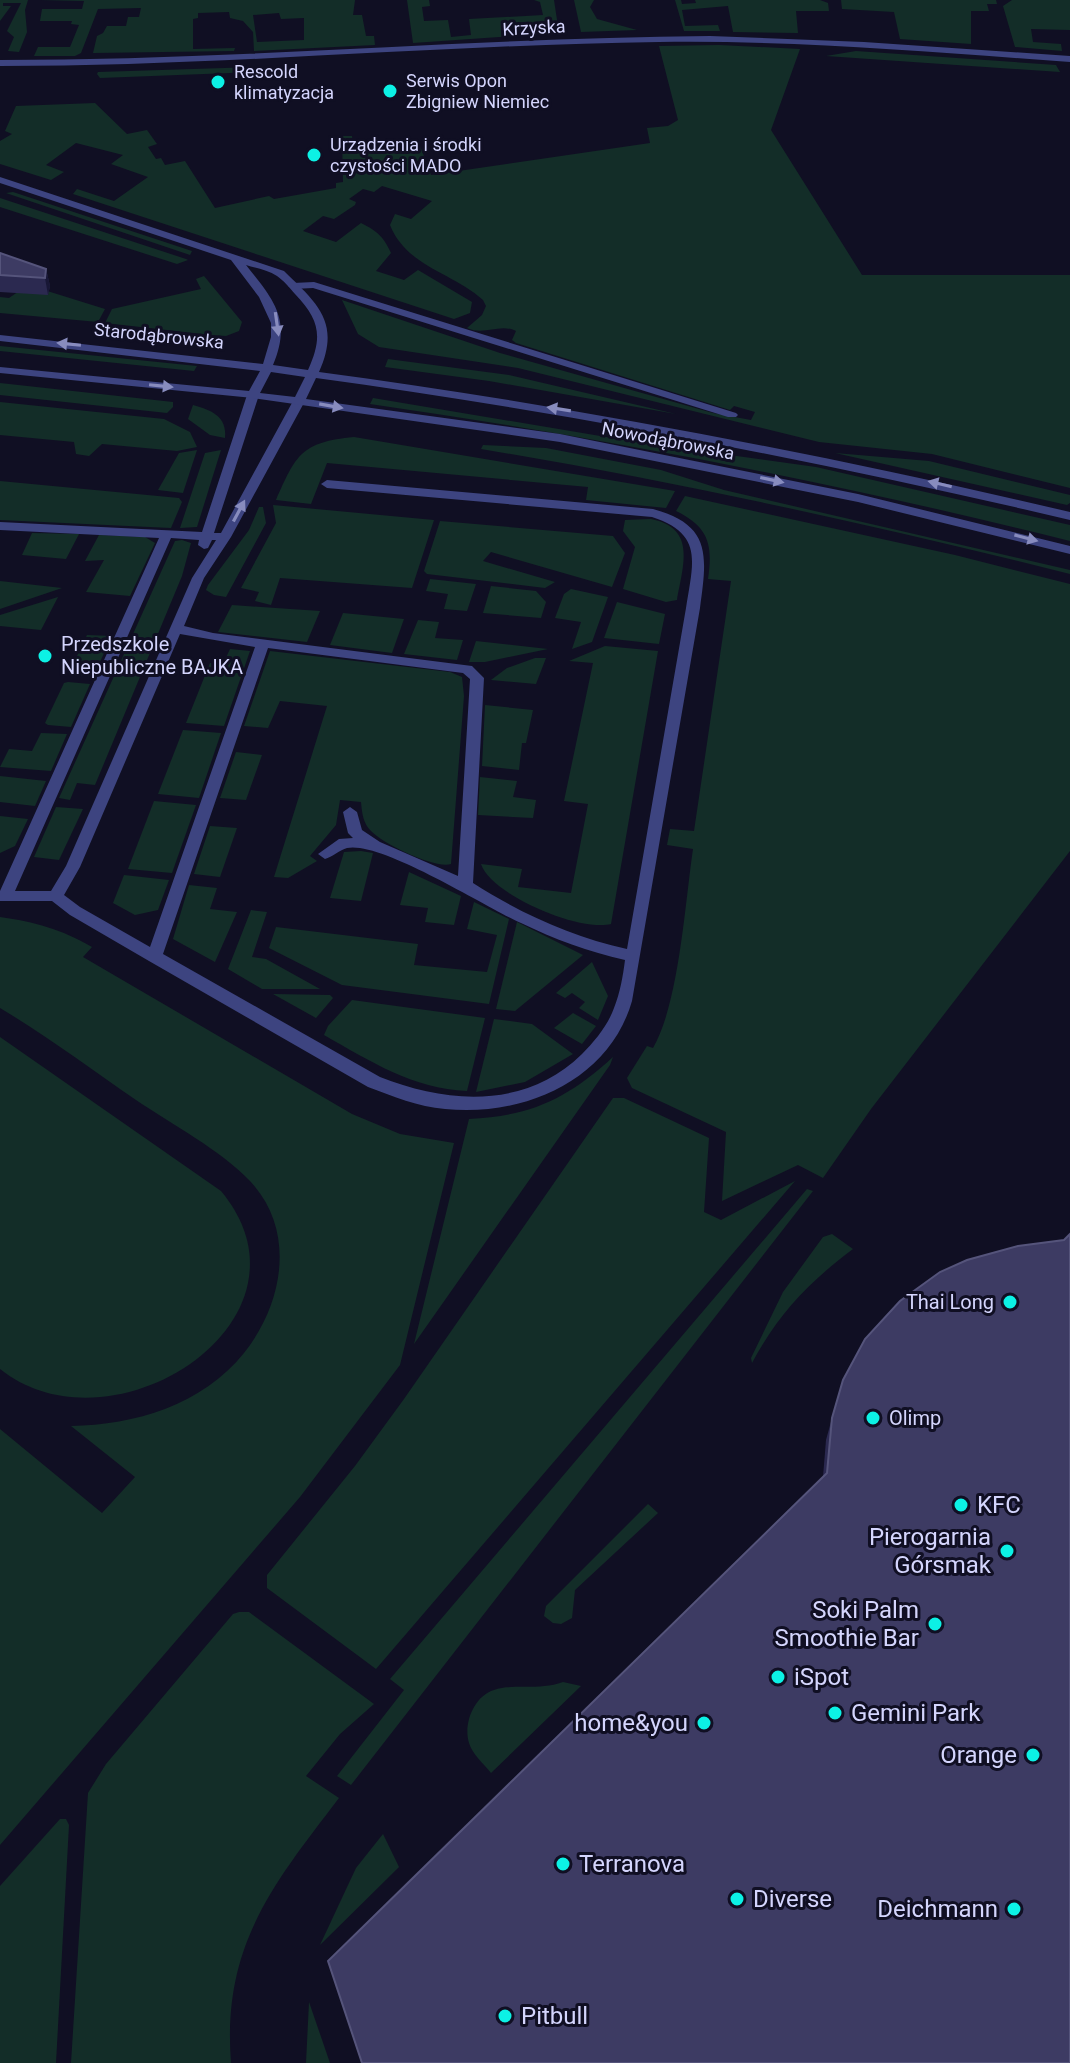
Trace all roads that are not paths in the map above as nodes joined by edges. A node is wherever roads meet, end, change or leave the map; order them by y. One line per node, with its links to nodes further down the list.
1 (1070, 59): 2 (street, Krzyska)
2 (0, 63)
3 (0, 180): 4 (street)
4 (236, 260): 5 (street); 7 (street, one-way to 7)
5 (293, 286): 9 (street); 12 (street)
6 (0, 338): 7 (street, Starodąbrowska, one-way to 6)
7 (269, 366): 9 (street, Starodąbrowska); 10 (street)
8 (0, 370): 10 (street, one-way to 10)
9 (313, 373): 11 (street); 14 (street, Nowodąbrowska, one-way to 9)
10 (253, 395): 11 (street, Nowodąbrowska); 17 (street)
11 (299, 401): 18 (street, one-way to 11); 19 (street, Nowodąbrowska, one-way to 19)
12 (732, 415)
13 (327, 484): 29 (street)
14 (1070, 516)
15 (0, 526): 16 (street)
16 (167, 534): 17 (street); 27 (street)
17 (206, 536): 18 (street); 20 (street)
18 (225, 537): 20 (street)
19 (1070, 550)
20 (198, 578): 21 (street)
21 (176, 629): 22 (street); 28 (street)
22 (263, 644): 26 (street); 30 (street)
23 (350, 812): 24 (street)
24 (375, 846): 25 (street); 26 (street)
25 (325, 854)
26 (465, 885): 29 (street)
27 (2, 896): 28 (street)
28 (55, 896): 30 (street)
29 (633, 956): 30 (street)
30 (154, 957)

